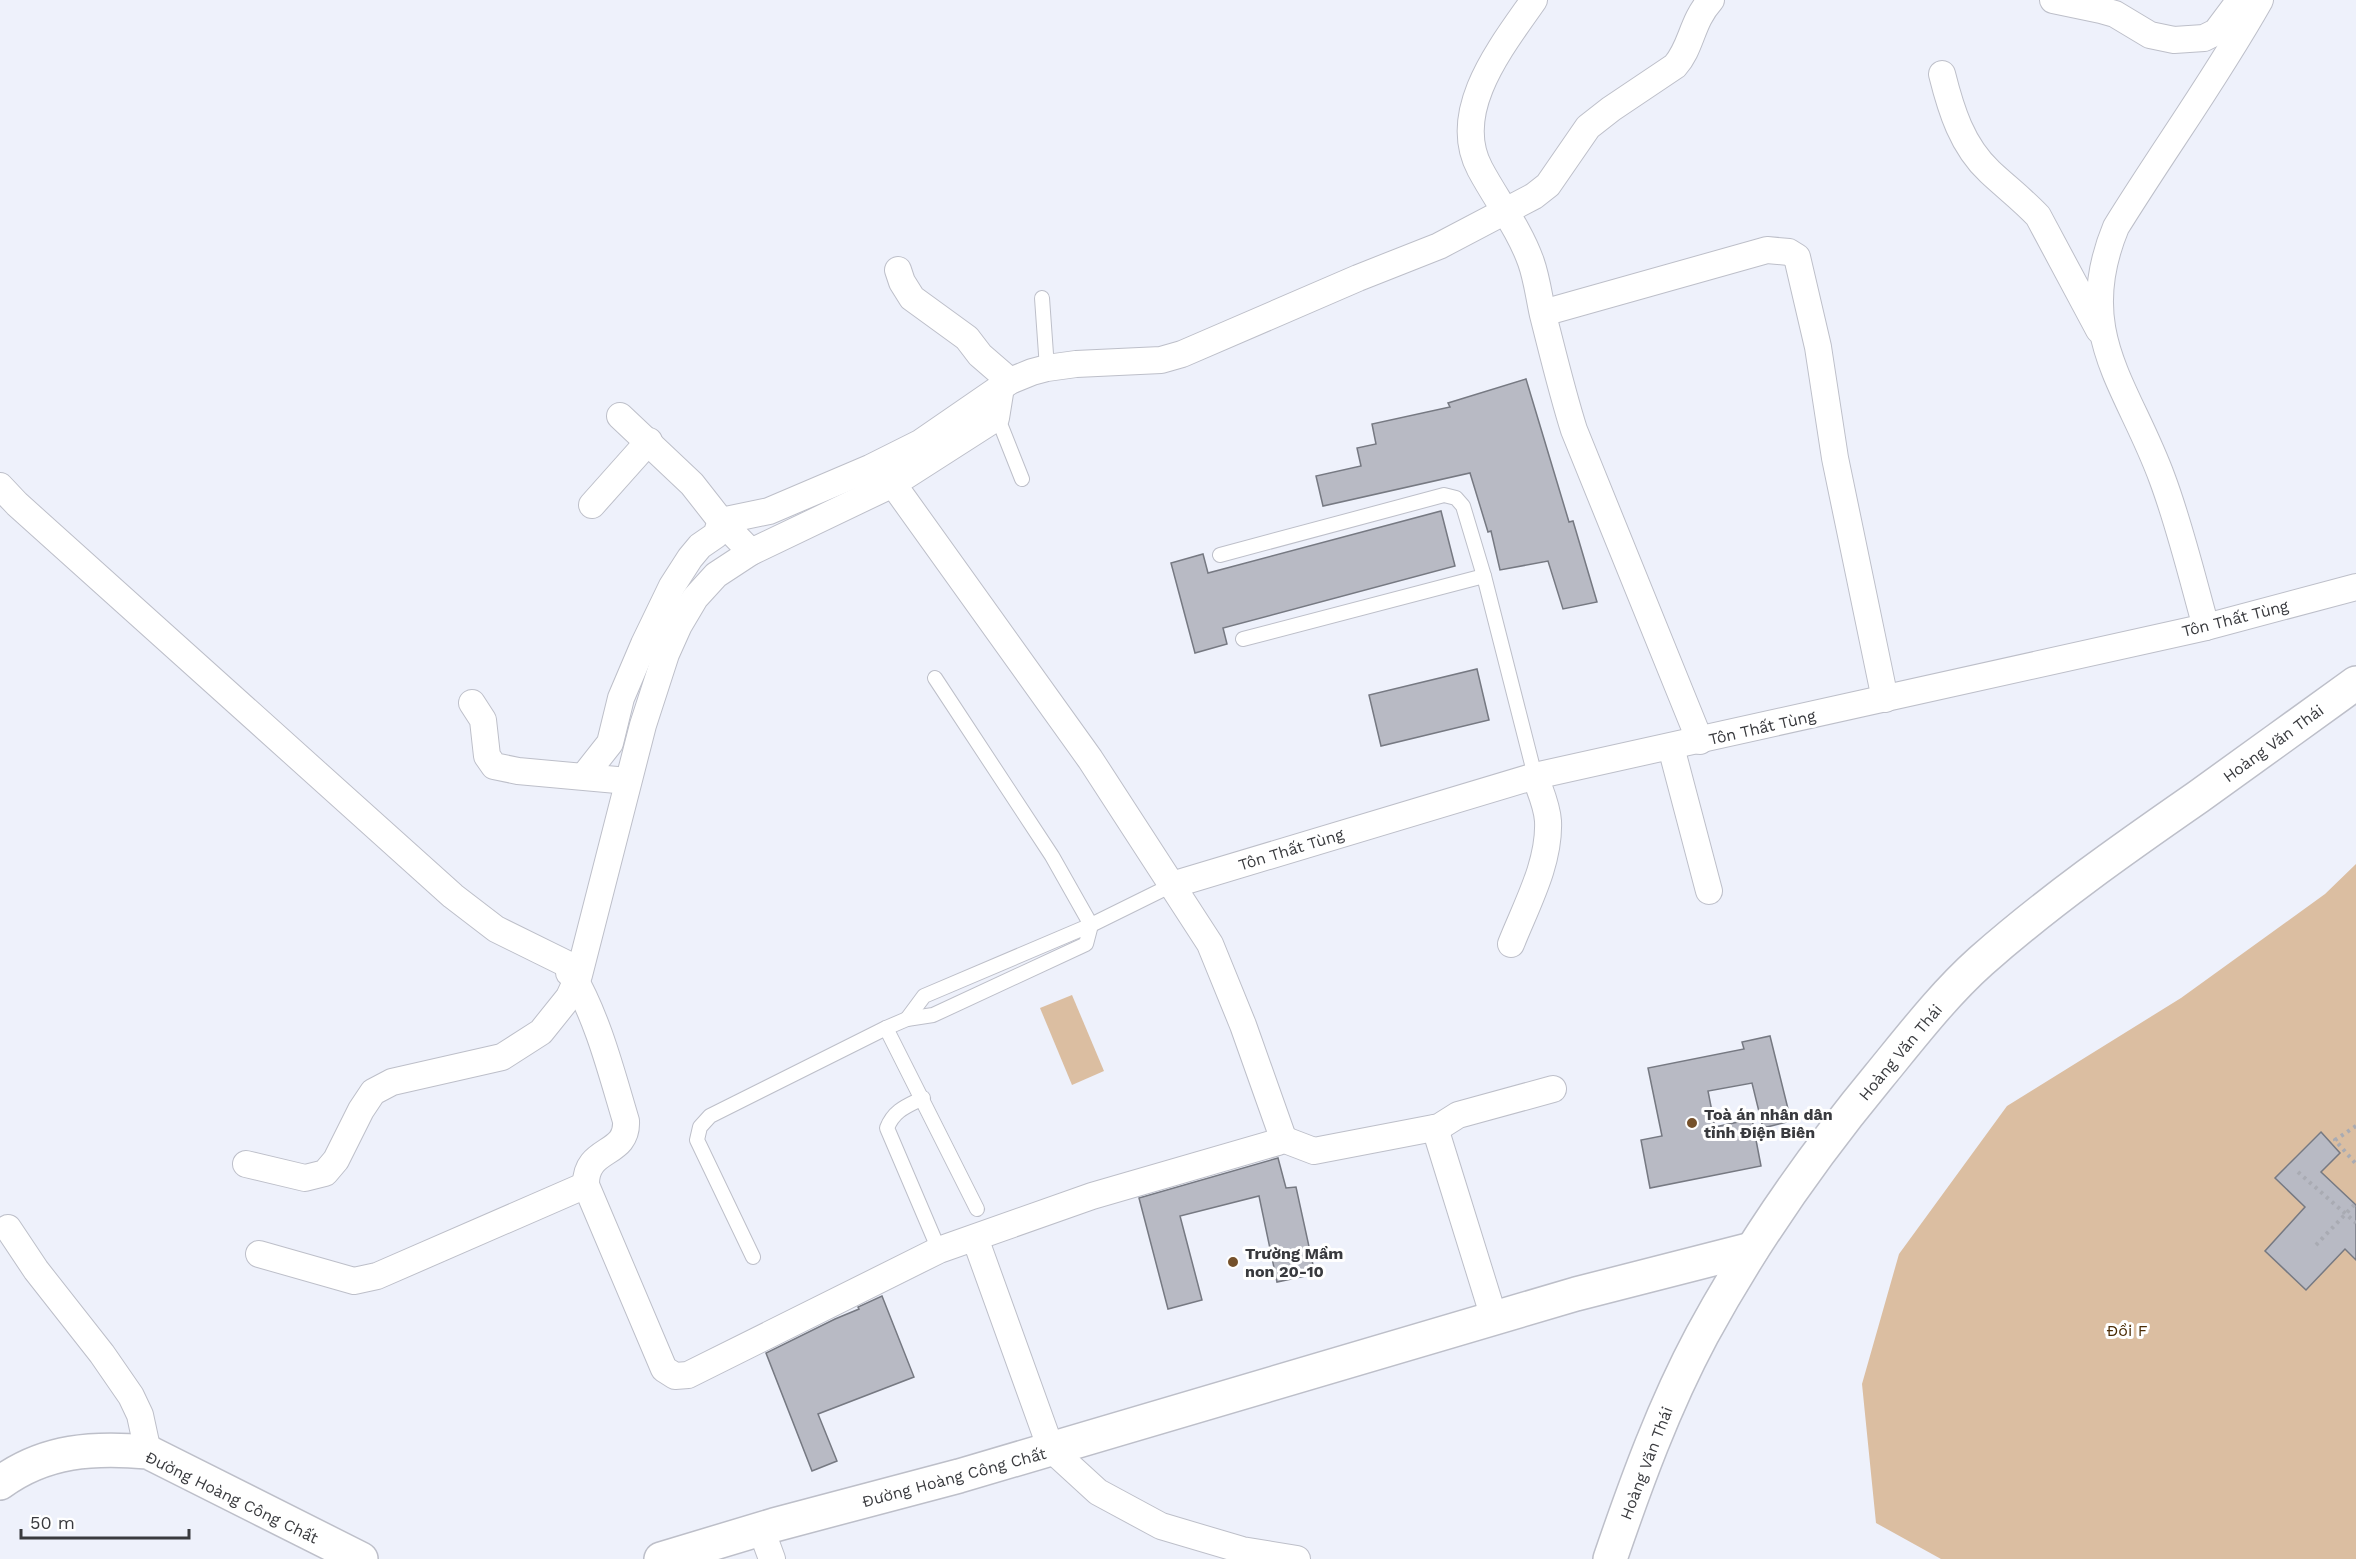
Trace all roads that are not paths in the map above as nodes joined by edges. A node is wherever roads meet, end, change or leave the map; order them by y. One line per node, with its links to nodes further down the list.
1 (1534, 0): 7 (street)
2 (1711, 0): 7 (street)
3 (2052, 0): 4 (street)
4 (2240, 0)
5 (2260, 0): 11 (street)
6 (1942, 74): 11 (street)
7 (1507, 212): 10 (street); 12 (street)
8 (898, 270): 13 (street)
9 (1042, 298): 12 (lane)
10 (1543, 313): 30 (street); 32 (street)
11 (2103, 339): 26 (street)
12 (1047, 368): 13 (street)
13 (1006, 384): 15 (street); 21 (street)
14 (620, 416): 16 (street)
15 (997, 416): 17 (lane); 18 (street)
16 (649, 441): 20 (street); 21 (street)
17 (1022, 479)
18 (892, 484): 22 (street); 37 (street)
19 (0, 486): 41 (street)
20 (592, 505)
21 (721, 521): 22 (street); 34 (street)
22 (752, 552): 36 (street)
23 (1220, 555): 24 (lane)
24 (1484, 576): 27 (lane); 35 (lane)
25 (2356, 587): 26 (street, Tôn Thất Tùng)
26 (2206, 627): 30 (street, Tôn Thất Tùng)
27 (1243, 639)
28 (935, 678): 39 (lane)
29 (2356, 683): 53 (street, Hoàng Văn Thái)
30 (1885, 699): 32 (street, Tôn Thất Tùng)
31 (472, 703): 34 (street)
32 (1700, 741): 33 (street, Tôn Thất Tùng)
33 (1671, 747): 35 (street, Tôn Thất Tùng); 38 (street)
34 (584, 776): 36 (street)
35 (1535, 776): 37 (street, Tôn Thất Tùng); 40 (street)
36 (627, 781): 41 (street)
37 (1172, 885): 39 (lane); 47 (street)
38 (1709, 891)
39 (1091, 925): 42 (lane); 42 (lane)
40 (1511, 944)
41 (576, 981): 48 (street); 49 (street)
42 (907, 1019): 43 (lane)
43 (886, 1028): 45 (lane); 56 (lane)
44 (1553, 1089): 46 (street)
45 (923, 1098): 50 (lane); 54 (lane)
46 (1435, 1128): 47 (street); 57 (street)
47 (1280, 1138): 52 (street)
48 (246, 1164)
49 (586, 1185): 54 (street); 55 (street)
50 (977, 1209)
51 (8, 1228): 59 (street)
52 (975, 1238): 54 (street); 58 (street)
53 (1752, 1249): 57 (street); 67 (street, Hoàng Văn Thái)
54 (939, 1250)
55 (259, 1254)
56 (753, 1257)
57 (1494, 1318): 58 (street)
58 (1051, 1449): 61 (street, Đường Hoàng Công Chất); 62 (street, Đường Hoàng Công Chất)
59 (148, 1452): 60 (street, Đường Hoàng Công Chất); 63 (street, Đường Hoàng Công Chất)
60 (0, 1483)
61 (761, 1529): 64 (street, Đường Hoàng Công Chất); 65 (street)
62 (1240, 1554): 66 (street, Đường Hoàng Công Chất)
63 (361, 1559)
64 (660, 1559)
65 (772, 1559)
66 (1297, 1559)
67 (1610, 1559)

